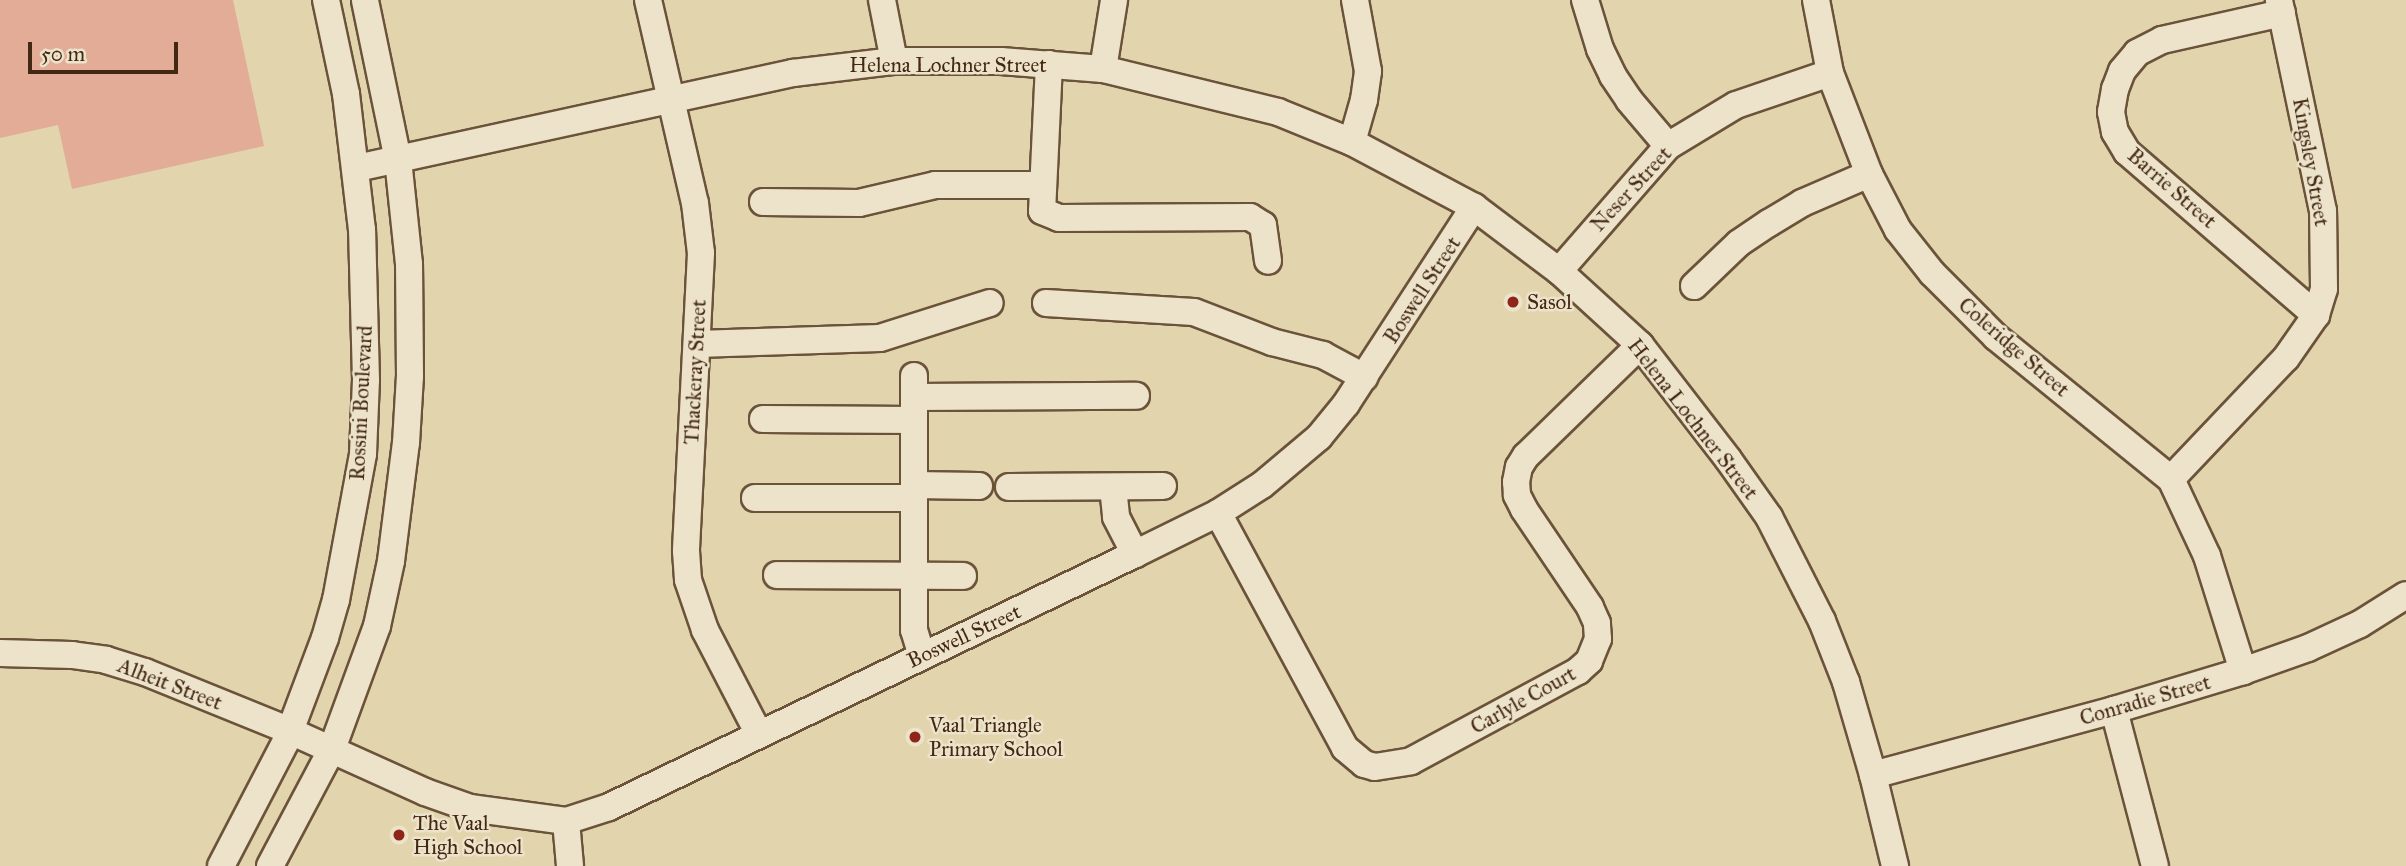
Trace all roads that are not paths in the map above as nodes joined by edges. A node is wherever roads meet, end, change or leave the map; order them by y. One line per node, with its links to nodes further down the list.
1 (326, 0): 18 (street, Rossini Boulevard)
2 (365, 0): 17 (street, Rossini Boulevard)
3 (648, 0): 14 (street, Thackeray Street)
4 (882, 0): 10 (street)
5 (1114, 0): 12 (street)
6 (1355, 0): 15 (street)
7 (1585, 0): 16 (street)
8 (1816, 0): 13 (street, Coleridge Street)
9 (2280, 6): 28 (street, Kingsley Street); 28 (street, Barrie Street)
10 (894, 61): 11 (street, Helena Lochner Street); 14 (street, Helena Lochner Street)
11 (1049, 64): 12 (street, Helena Lochner Street); 20 (street)
12 (1103, 69): 15 (street, Helena Lochner Street)
13 (1830, 73): 16 (street, Neser Street); 19 (street, Coleridge Street)
14 (672, 101): 17 (street, Helena Lochner Street); 29 (street, Thackeray Street)
15 (1352, 142): 22 (street, Helena Lochner Street)
16 (1668, 146): 24 (street, Neser Street)
17 (398, 160): 18 (street, Helena Lochner Street); 54 (street, Rossini Boulevard)
18 (356, 168): 52 (street, Rossini Boulevard)
19 (1869, 174): 25 (street); 35 (street, Coleridge Street)
20 (1042, 185): 21 (street); 23 (street)
21 (763, 202)
22 (1474, 207): 24 (street, Helena Lochner Street); 31 (street, Boswell Street)
23 (1268, 261)
24 (1559, 271): 30 (street, Helena Lochner Street)
25 (1694, 286)
26 (990, 303): 29 (street)
27 (1046, 303): 31 (street)
28 (2316, 315): 35 (street, Kingsley Street)
29 (697, 344): 53 (street, Thackeray Street)
30 (1640, 345): 42 (street, Carlyle Court); 55 (street, Helena Lochner Street)
31 (1364, 377): 42 (street, Boswell Street)
32 (1136, 396): 33 (street)
33 (914, 398): 34 (street); 40 (street)
34 (763, 419)
35 (2171, 479): 50 (street, Coleridge Street)
36 (979, 486): 40 (street)
37 (1163, 486): 39 (street)
38 (1009, 487): 39 (street)
39 (1113, 487): 43 (street)
40 (914, 492): 41 (street); 45 (street)
41 (755, 498)
42 (1218, 513): 43 (street, Boswell Street)
43 (1135, 554): 49 (street, Boswell Street)
44 (778, 575): 45 (street)
45 (914, 576): 46 (street); 49 (street)
46 (963, 576)
47 (2406, 595): 50 (street, Conradie Street)
48 (0, 653): 52 (street, Alheit Street)
49 (922, 656): 53 (street, Boswell Street)
50 (2243, 671): 51 (street, Conradie Street)
51 (2114, 710): 55 (street, Conradie Street); 61 (street)
52 (290, 731): 54 (street, Alheit Street); 57 (street, Rossini Boulevard)
53 (759, 734): 56 (street, Boswell Street)
54 (332, 749): 56 (street, Boswell Street); 58 (street, Rossini Boulevard)
55 (1873, 775): 60 (street, Helena Lochner Street)
56 (566, 821): 59 (street)
57 (221, 866)
58 (270, 866)
59 (570, 866)
60 (1895, 866)
61 (2155, 866)

